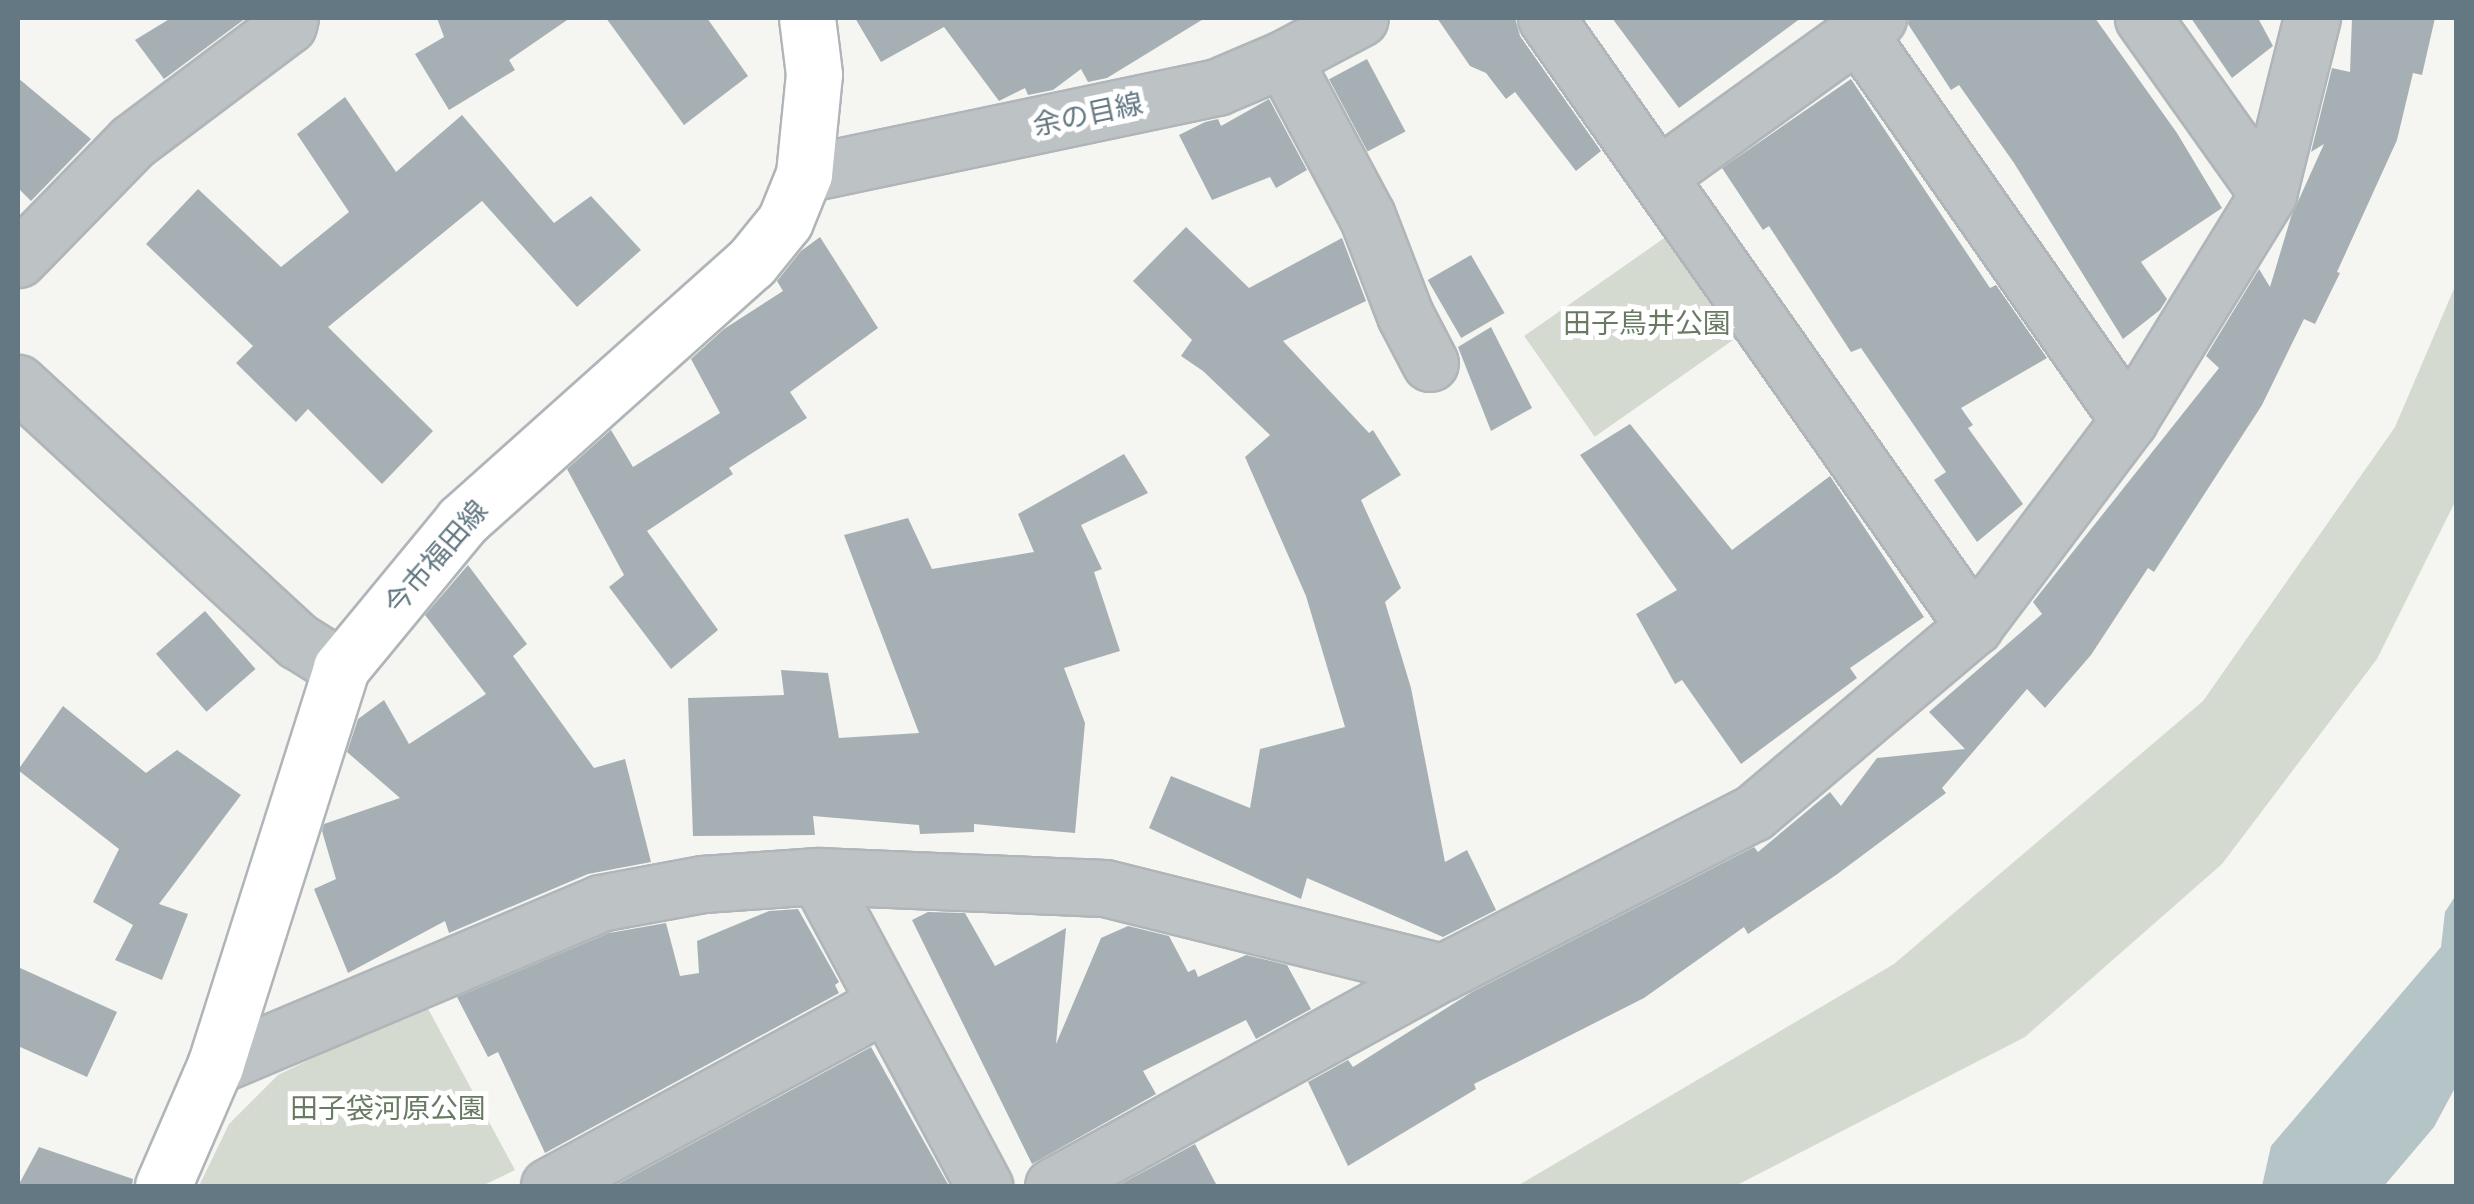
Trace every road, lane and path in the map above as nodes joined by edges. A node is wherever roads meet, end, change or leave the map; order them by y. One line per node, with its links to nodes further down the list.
1 (290, 18): 12 (street)
2 (806, 18): 9 (main road, 今市福田線)
3 (1360, 18): 8 (street, 余の目線)
4 (1546, 18): 10 (street)
5 (2143, 18): 11 (street)
6 (2312, 18): 11 (street)
7 (1868, 25): 10 (street); 15 (street)
8 (1283, 59): 9 (street, 余の目線); 13 (street)
9 (804, 174): 17 (main road, 今市福田線)
10 (1658, 176): 16 (street)
11 (2268, 194): 15 (street)
12 (18, 259)
13 (1430, 363)
14 (18, 383): 17 (street)
15 (2128, 420): 16 (street)
16 (1974, 626): 19 (street)
17 (341, 668): 21 (main road, 今市福田線)
18 (818, 876): 19 (street); 20 (street); 21 (street)
19 (1443, 972): 25 (street)
20 (886, 1003): 23 (street); 24 (street)
21 (215, 1066): 22 (main road, 今市福田線)
22 (163, 1186)
23 (549, 1186)
24 (984, 1186)
25 (1054, 1186)

